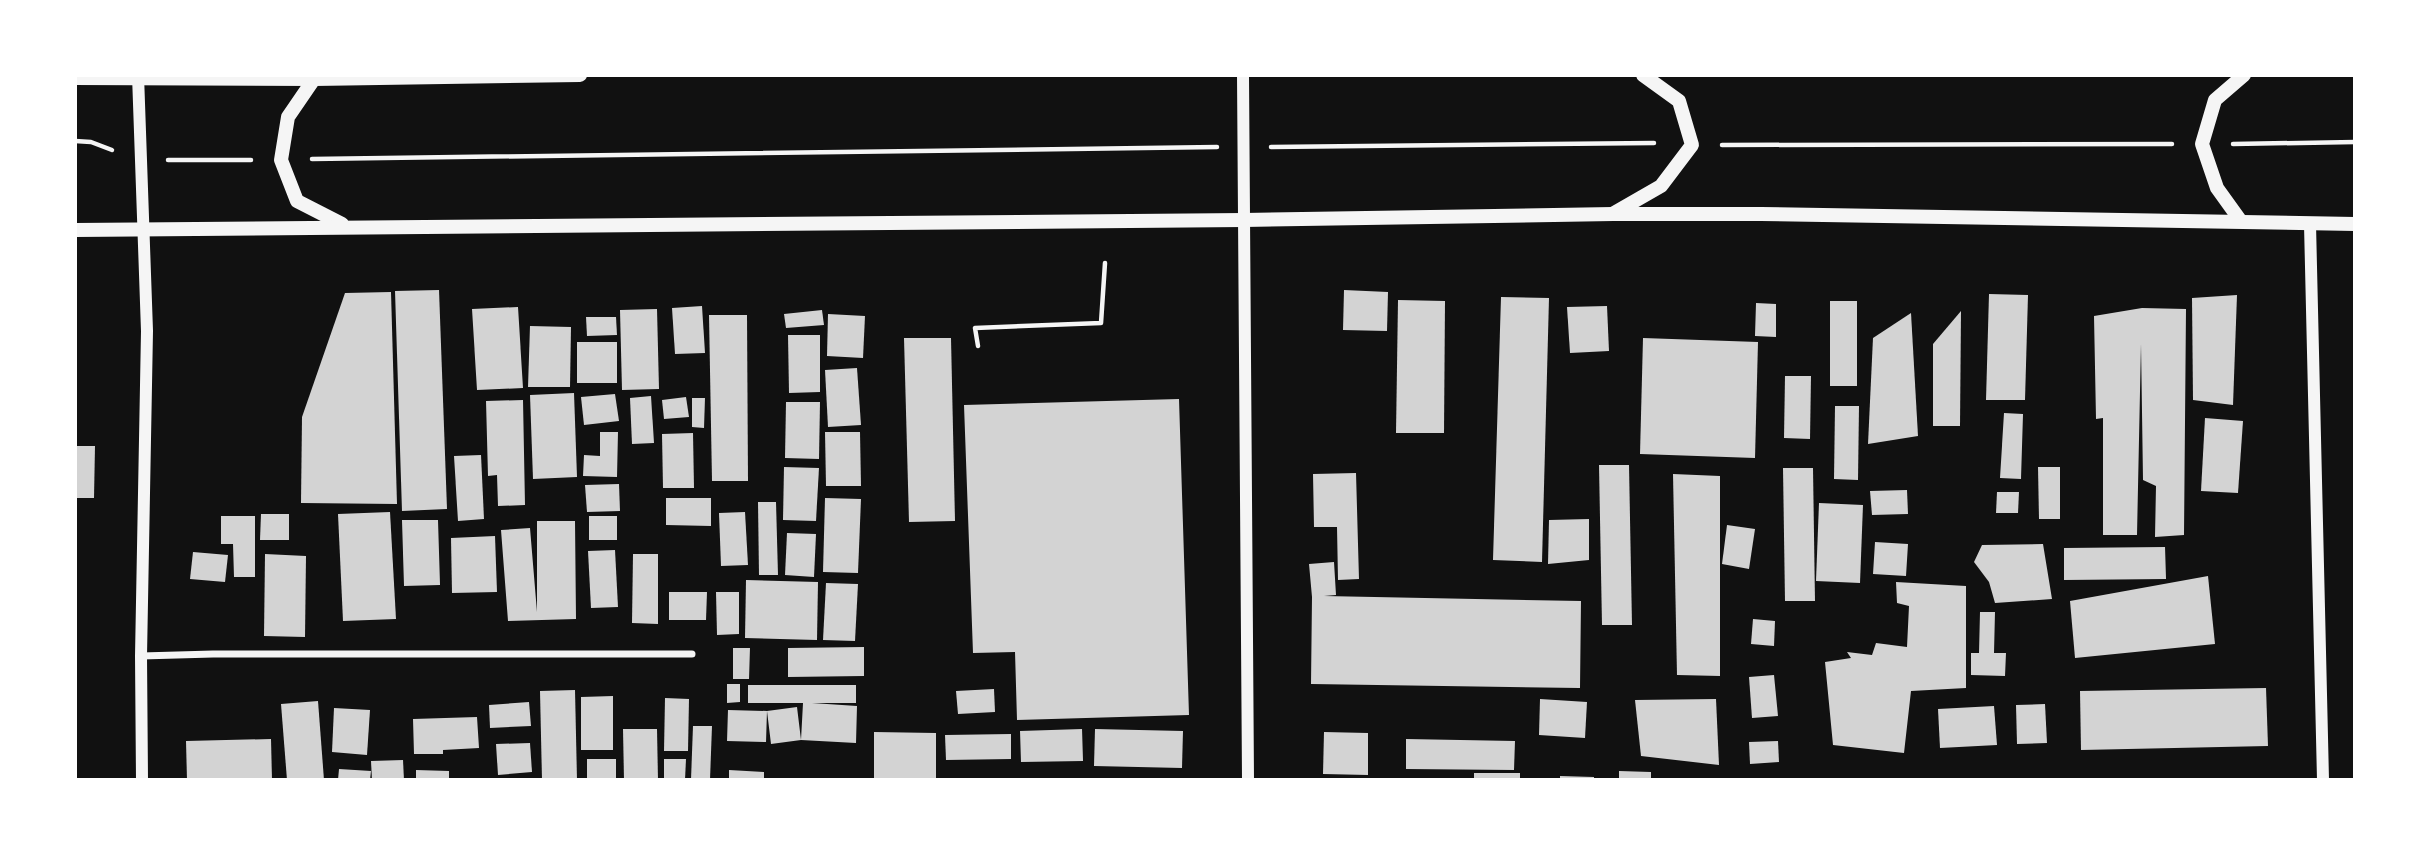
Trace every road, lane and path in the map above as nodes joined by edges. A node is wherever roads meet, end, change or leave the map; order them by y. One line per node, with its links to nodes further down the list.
1 (580, 75): 5 (main road)
2 (1243, 75): 10 (street)
3 (1643, 75): 9 (main road)
4 (2244, 75): 11 (main road)
5 (440, 76): 8 (main road)
6 (138, 77): 7 (main road); 8 (main road); 15 (street)
7 (75, 78)
8 (314, 79): 14 (main road)
9 (1613, 214): 10 (main road); 11 (main road)
10 (1244, 220): 14 (main road); 22 (street)
11 (2240, 220): 12 (main road)
12 (2310, 224): 13 (main road); 23 (street)
13 (2355, 224)
14 (346, 226): 15 (main road)
15 (144, 229): 16 (main road); 20 (street)
16 (75, 230)
17 (1105, 263): 18 (path)
18 (978, 345)
19 (692, 654): 20 (street)
20 (141, 656): 21 (street)
21 (142, 780)
22 (1248, 780)
23 (2323, 780)

